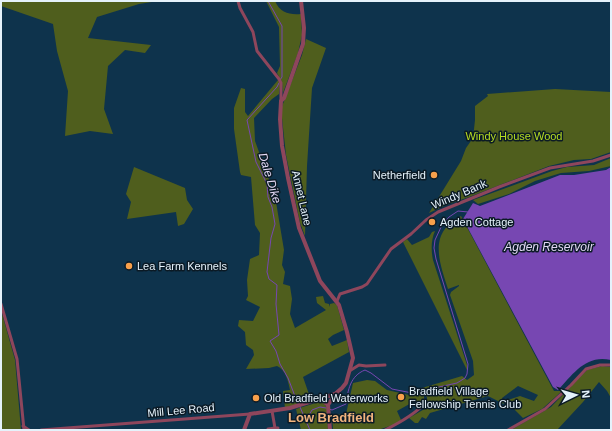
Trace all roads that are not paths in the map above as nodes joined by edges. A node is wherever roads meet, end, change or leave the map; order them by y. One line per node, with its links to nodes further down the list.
1 (238, 1): 3 (street)
2 (301, 1): 3 (street)
3 (281, 101): 5 (street, Annet Lane)
4 (611, 155): 6 (street, Windy Bank)
5 (331, 294): 6 (street, Windy Bank); 7 (street, Annet Lane)
6 (340, 294): 7 (street)
7 (337, 301): 9 (street)
8 (1, 304): 20 (street)
9 (353, 358): 10 (street); 13 (street)
10 (359, 365): 11 (street); 13 (street)
11 (385, 365)
12 (611, 365): 28 (street)
13 (351, 370): 14 (street)
14 (335, 394): 15 (street, Mill Lee Road); 17 (street)
15 (321, 399): 17 (street); 18 (street, Mill Lee Road)
16 (424, 404): 27 (street)
17 (328, 405): 26 (street)
18 (272, 412): 19 (street, Mill Lee Road); 25 (street)
19 (250, 414): 23 (street, Mill Lee Road); 24 (street)
20 (23, 426): 21 (street); 22 (street)
21 (24, 430)
22 (29, 430)
23 (41, 430)
24 (244, 430)
25 (268, 430)
26 (330, 430)
27 (385, 430)
28 (508, 430)

